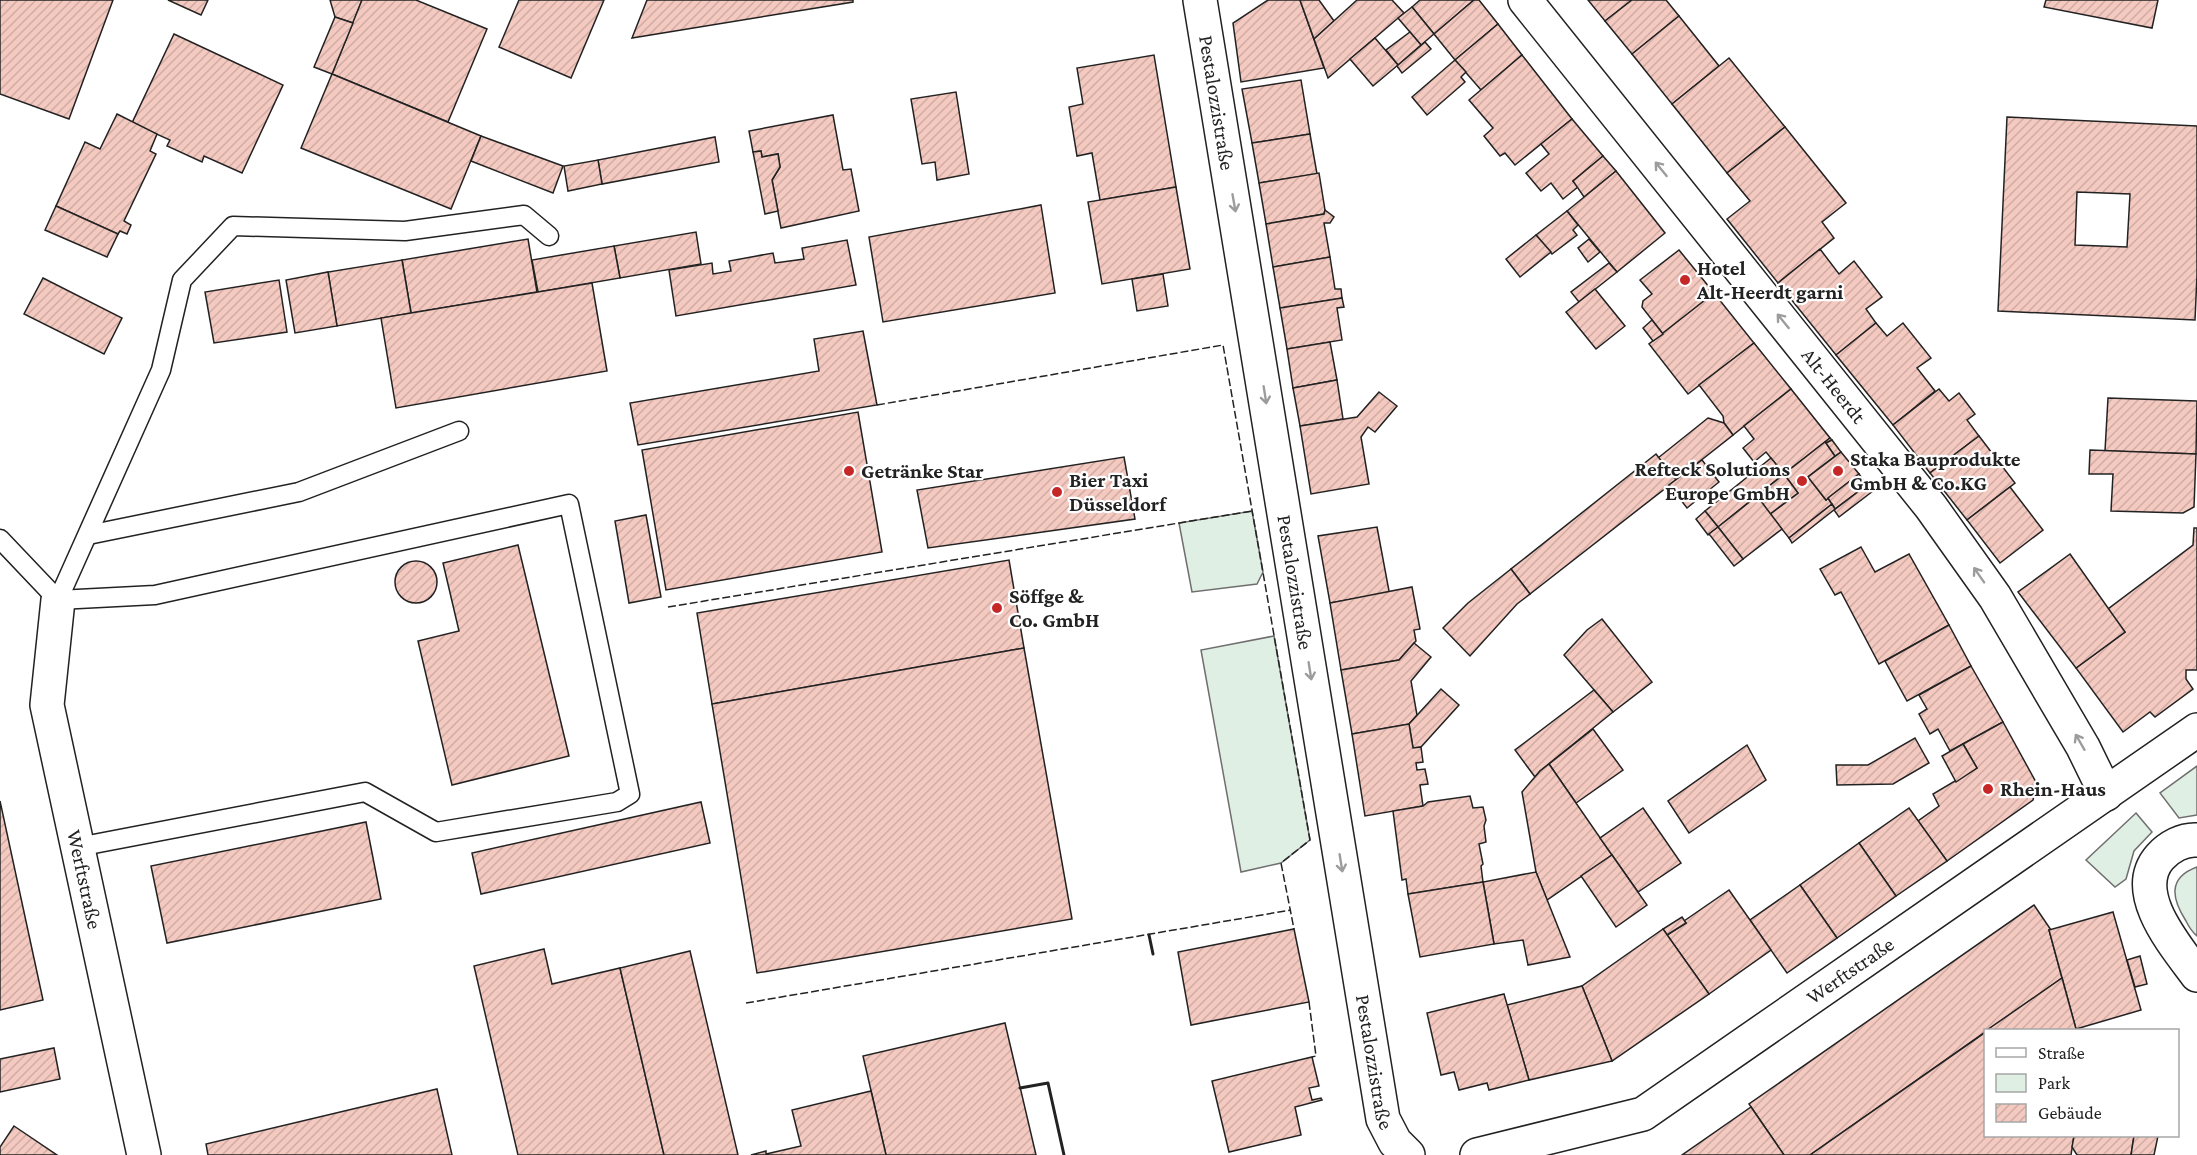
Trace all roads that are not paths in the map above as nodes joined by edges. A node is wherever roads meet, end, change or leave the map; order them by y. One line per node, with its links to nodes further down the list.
1 (1200, 0): 14 (street, Pestalozzistraße, one-way to 14)
2 (1525, 0): 9 (street, Alt-Heerdt, one-way to 2)
3 (549, 236): 5 (lane)
4 (459, 431): 5 (lane)
5 (88, 535): 7 (lane)
6 (0, 539): 7 (lane)
7 (58, 600): 11 (street, Werftstraße); 11 (lane)
8 (2197, 730): 9 (street, Werftstraße)
9 (2106, 794): 15 (street, Werftstraße)
10 (2197, 840): 12 (street)
11 (78, 847): 13 (street, Werftstraße)
12 (2197, 975)
13 (144, 1155)
14 (1408, 1155)
15 (1477, 1155)

